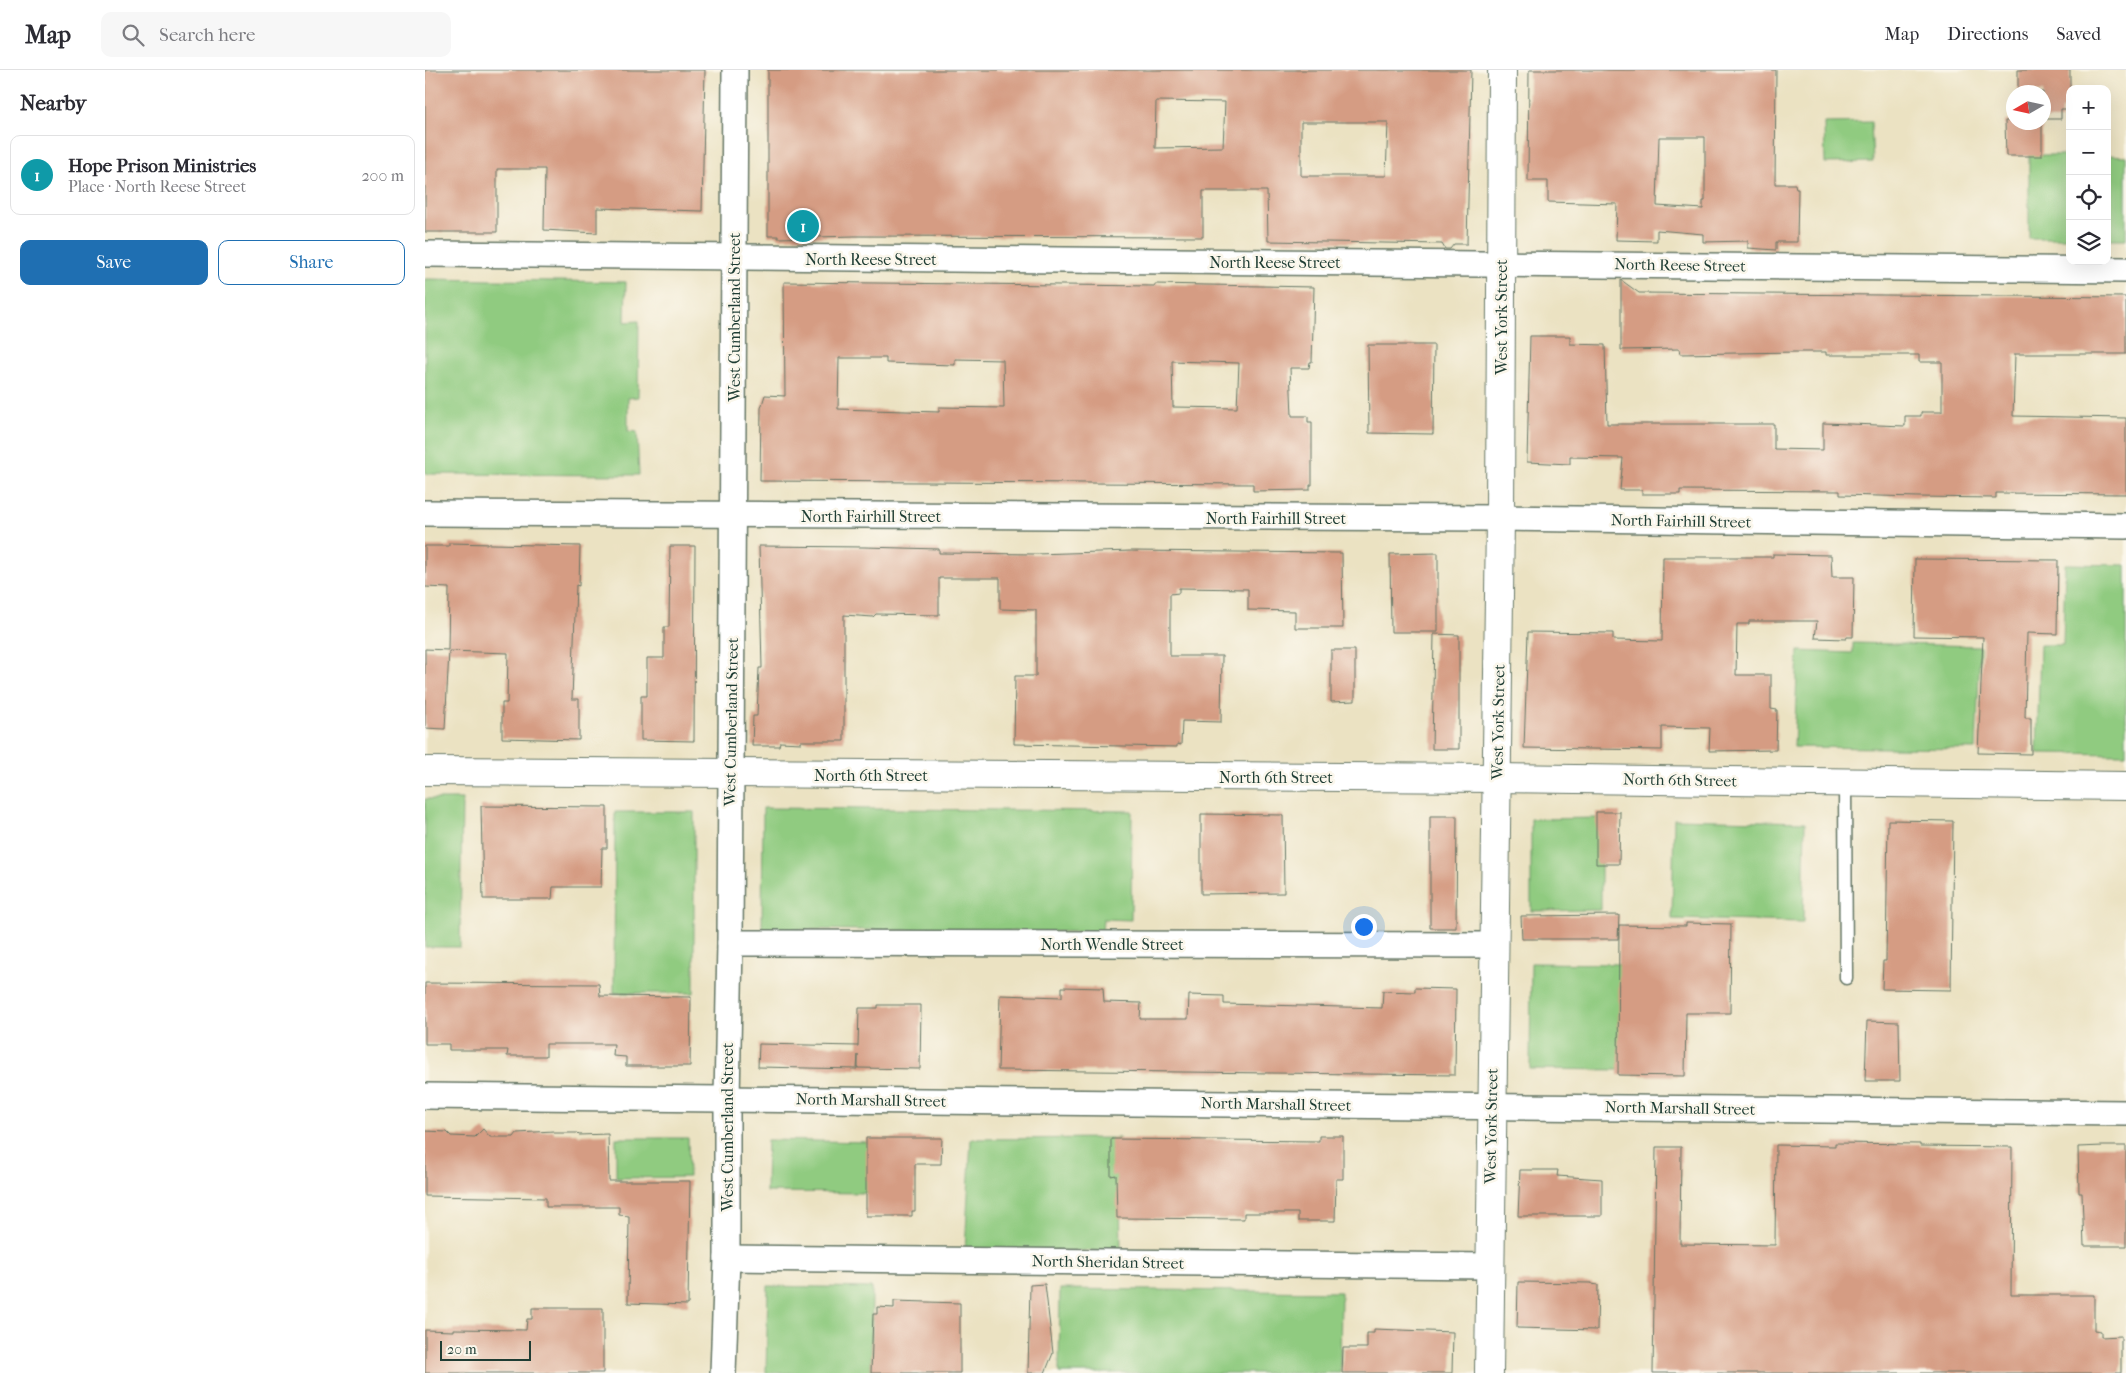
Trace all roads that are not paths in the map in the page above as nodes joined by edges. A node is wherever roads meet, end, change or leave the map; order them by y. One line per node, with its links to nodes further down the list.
1 (735, 70): 4 (street, West Cumberland Street)
2 (1502, 70): 5 (main road, West York Street)
3 (425, 254): 4 (street, North Reese Street)
4 (735, 258): 5 (street, North Reese Street); 8 (street, West Cumberland Street)
5 (1501, 264): 6 (street, North Reese Street); 9 (main road, West York Street)
6 (2126, 270)
7 (425, 513): 8 (street, North Fairhill Street)
8 (733, 516): 9 (street, North Fairhill Street); 12 (street, West Cumberland Street)
9 (1501, 518): 10 (street, North Fairhill Street); 13 (main road, West York Street)
10 (2126, 526)
11 (425, 771): 12 (main road, North 6th Street)
12 (731, 775): 13 (main road, North 6th Street); 16 (street, West Cumberland Street)
13 (1497, 778): 14 (main road, North 6th Street); 17 (main road, West York Street)
14 (1845, 782): 15 (main road, North 6th Street); 18 (lane)
15 (2126, 786)
16 (730, 943): 17 (street, North Wendle Street); 20 (street, West Cumberland Street)
17 (1494, 945): 21 (main road, West York Street)
18 (1846, 978)
19 (425, 1096): 20 (street, North Marshall Street)
20 (727, 1099): 21 (street, North Marshall Street); 23 (street, West Cumberland Street)
21 (1492, 1106): 22 (street, North Marshall Street); 24 (main road, West York Street)
22 (2126, 1112)
23 (727, 1258): 24 (street, North Sheridan Street); 25 (street, West Cumberland Street)
24 (1489, 1266): 26 (main road, West York Street)
25 (723, 1373)
26 (1489, 1373)

